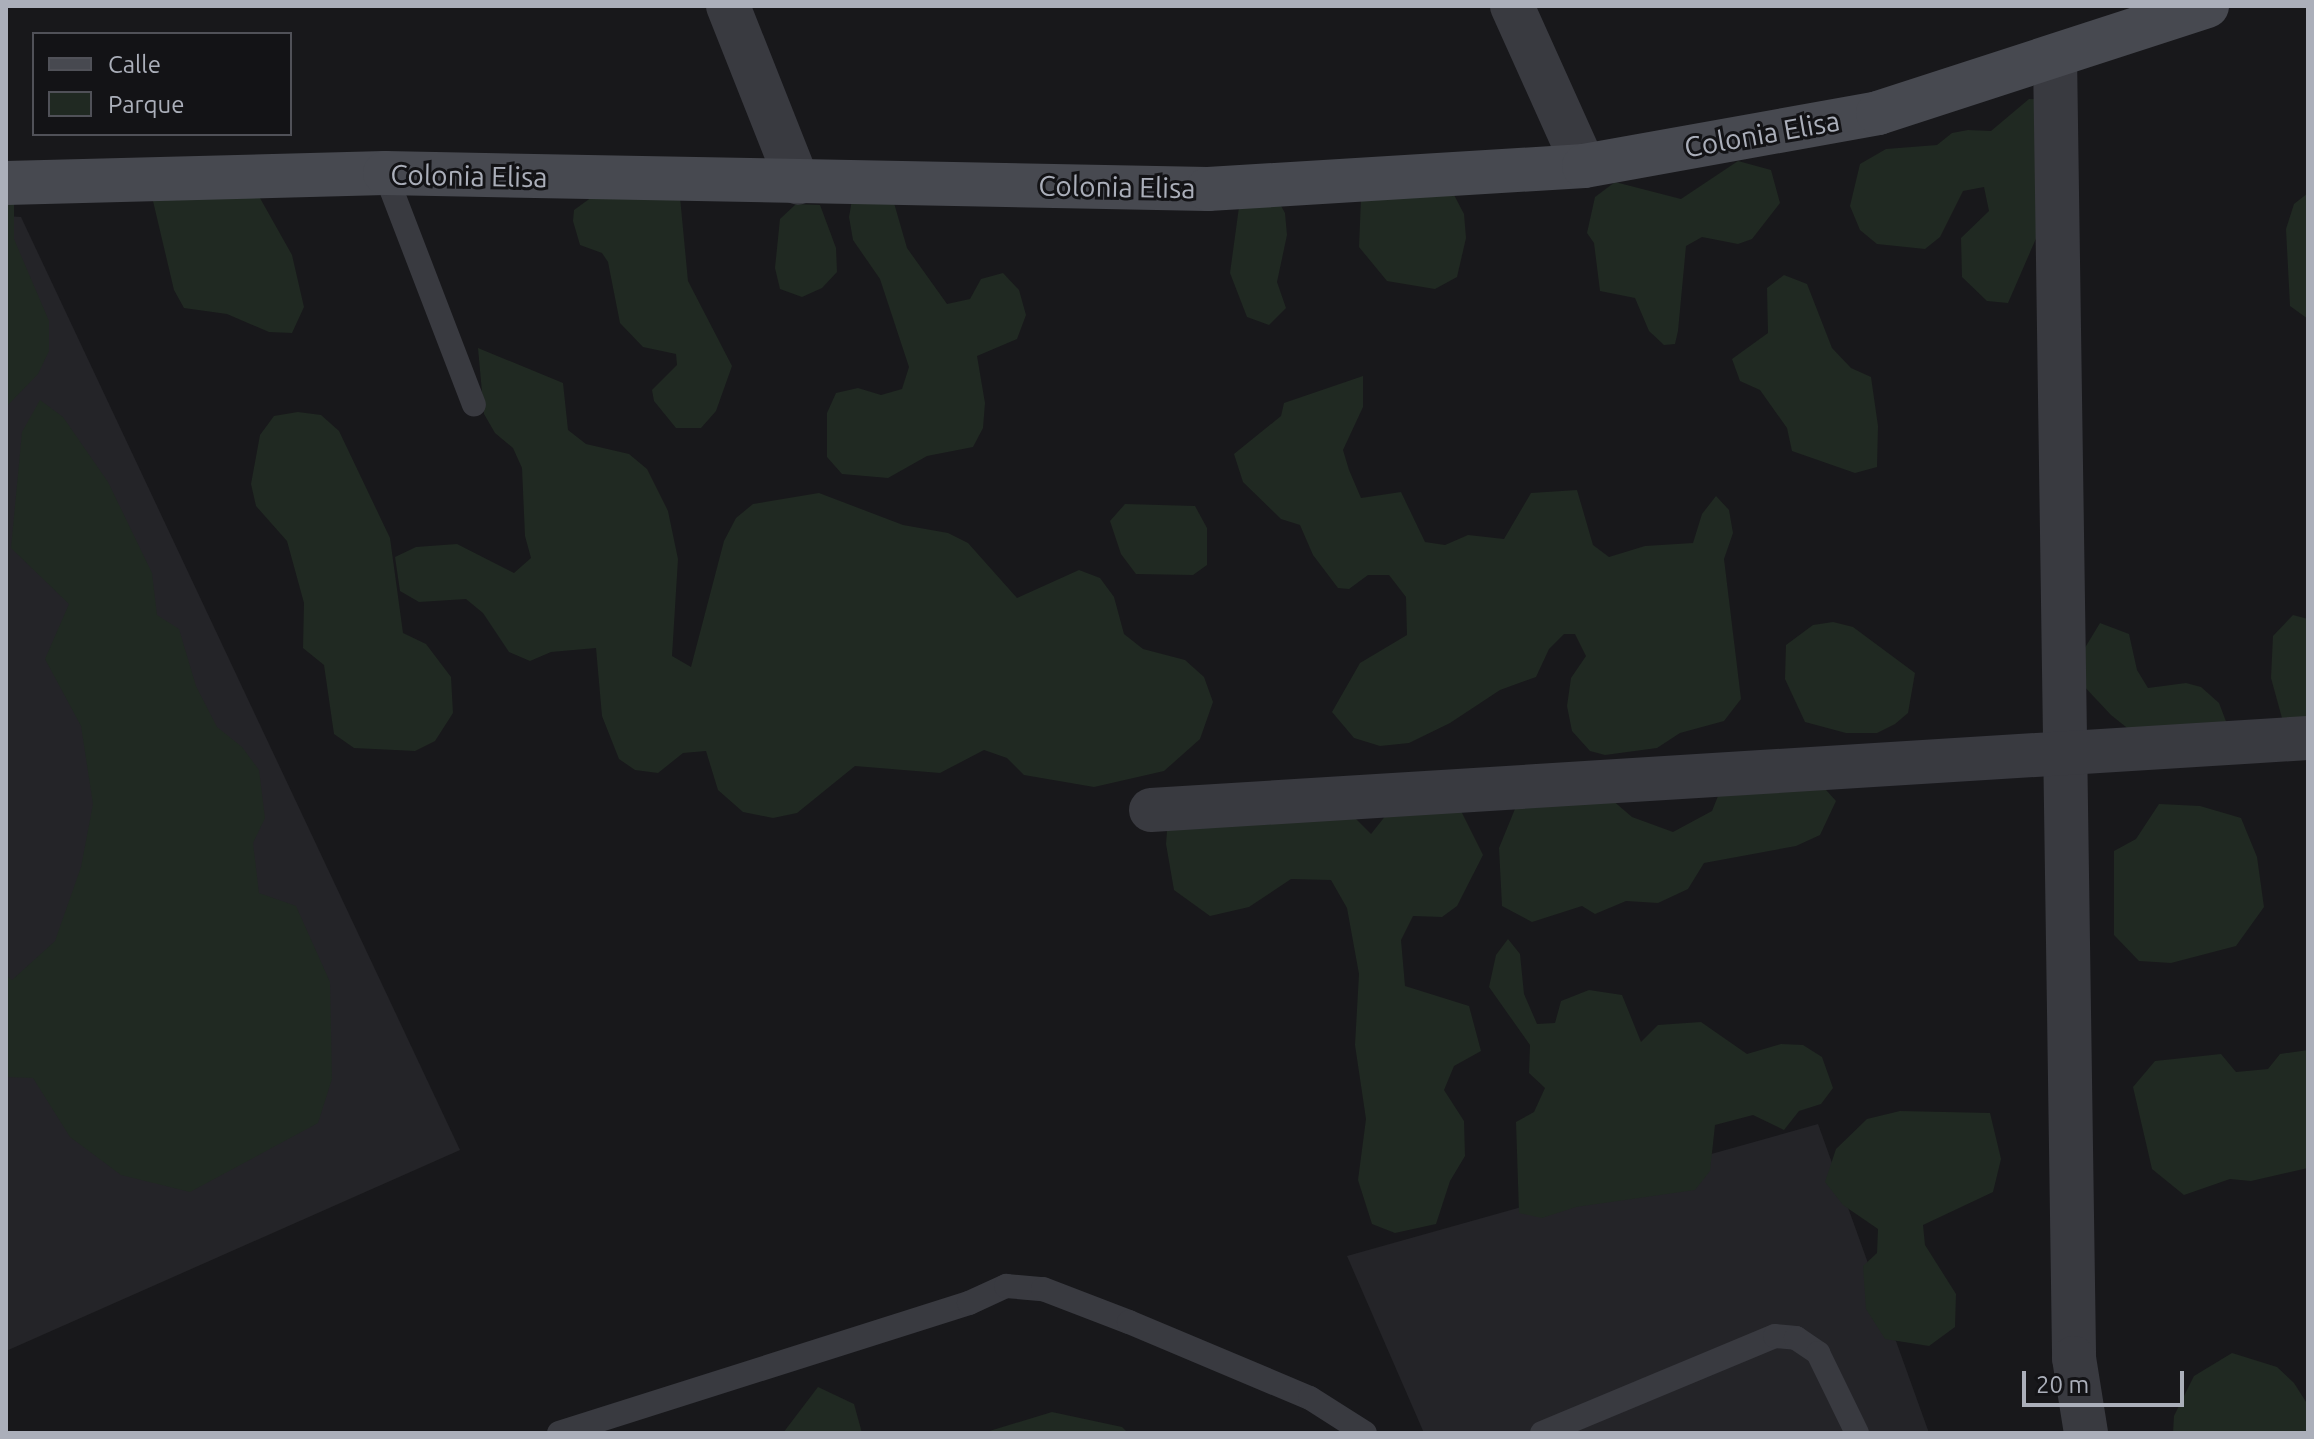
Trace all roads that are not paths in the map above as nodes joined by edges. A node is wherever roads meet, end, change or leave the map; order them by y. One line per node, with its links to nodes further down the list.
1 (728, 6): 8 (street)
2 (1512, 6): 5 (street)
3 (2207, 6): 4 (street, Colonia Elisa)
4 (2055, 56): 5 (street, Colonia Elisa); 11 (street)
5 (1584, 166): 8 (street, Colonia Elisa)
6 (385, 173): 7 (street, Colonia Elisa); 8 (street, Colonia Elisa); 9 (lane)
7 (6, 183)
8 (798, 183)
9 (474, 405)
10 (2308, 738): 11 (street)
11 (2064, 752): 12 (street); 17 (street)
12 (1151, 810)
13 (559, 1433): 14 (lane)
14 (1365, 1433)
15 (1542, 1433): 16 (lane)
16 (1857, 1433)
17 (2086, 1433)

